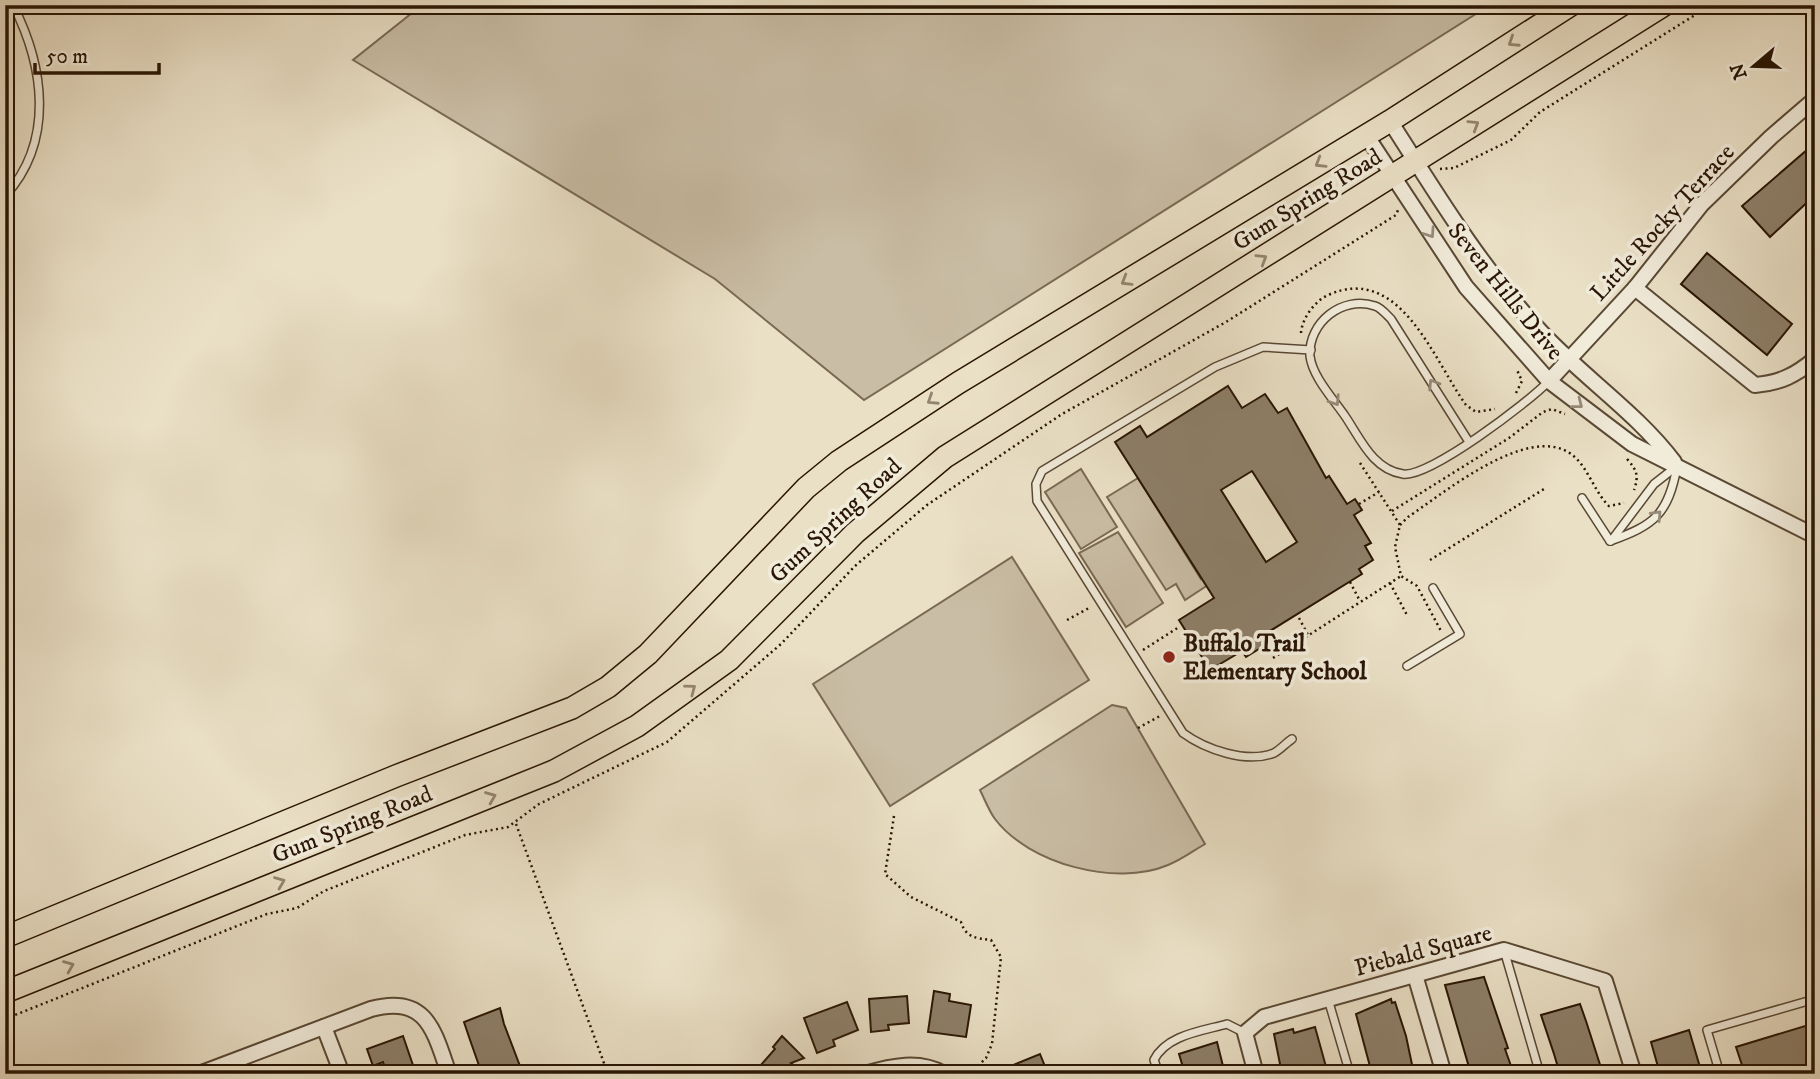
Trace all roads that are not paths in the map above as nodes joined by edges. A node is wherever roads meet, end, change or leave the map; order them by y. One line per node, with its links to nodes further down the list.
1 (13, 5): 9 (lane)
2 (1571, 5): 5 (main road, Gum Spring Road, one-way to 5)
3 (1664, 5): 7 (main road, Gum Spring Road, one-way to 3)
4 (1815, 99): 10 (street, Little Rocky Terrace)
5 (1390, 121): 6 (main road, Gum Spring Road); 7 (street, Seven Hills Drive)
6 (1366, 135): 8 (street, Seven Hills Drive); 23 (main road, Gum Spring Road, one-way to 23)
7 (1416, 162): 8 (main road, Gum Spring Road); 13 (street, Seven Hills Drive)
8 (1393, 176): 14 (street, Seven Hills Drive, one-way to 14); 26 (main road, Gum Spring Road, one-way to 8)
9 (5, 196)
10 (1635, 288): 12 (street); 13 (street, Little Rocky Terrace)
11 (1311, 350): 15 (lane, one-way to 15); 15 (lane, one-way to 11); 22 (lane)
12 (1815, 359)
13 (1569, 360): 14 (street, Little Rocky Terrace); 16 (street, Seven Hills Drive)
14 (1549, 381): 15 (lane); 16 (street, Seven Hills Drive, one-way to 16)
15 (1469, 442)
16 (1677, 466): 18 (street, Seven Hills Drive); 19 (lane); 19 (lane, one-way to 16)
17 (1582, 498): 19 (lane)
18 (1815, 536)
19 (1610, 541)
20 (1433, 588): 21 (lane)
21 (1407, 666)
22 (1292, 739)
23 (5, 937)
24 (1504, 950): 25 (street, Piebald Square); 40 (lane); 41 (street, Piebald Square)
25 (1415, 975): 27 (street, Piebald Square); 39 (street)
26 (5, 992)
27 (1328, 999): 30 (street, Piebald Square); 38 (lane)
28 (1815, 999): 42 (lane)
29 (324, 1027): 31 (street); 32 (street); 33 (street)
30 (1245, 1032): 36 (lane); 37 (street)
31 (199, 1074)
32 (341, 1074)
33 (449, 1074)
34 (865, 1074): 35 (street)
35 (944, 1074)
36 (1159, 1074)
37 (1256, 1074)
38 (1350, 1074)
39 (1444, 1074)
40 (1540, 1074)
41 (1634, 1074)
42 (1720, 1074)

